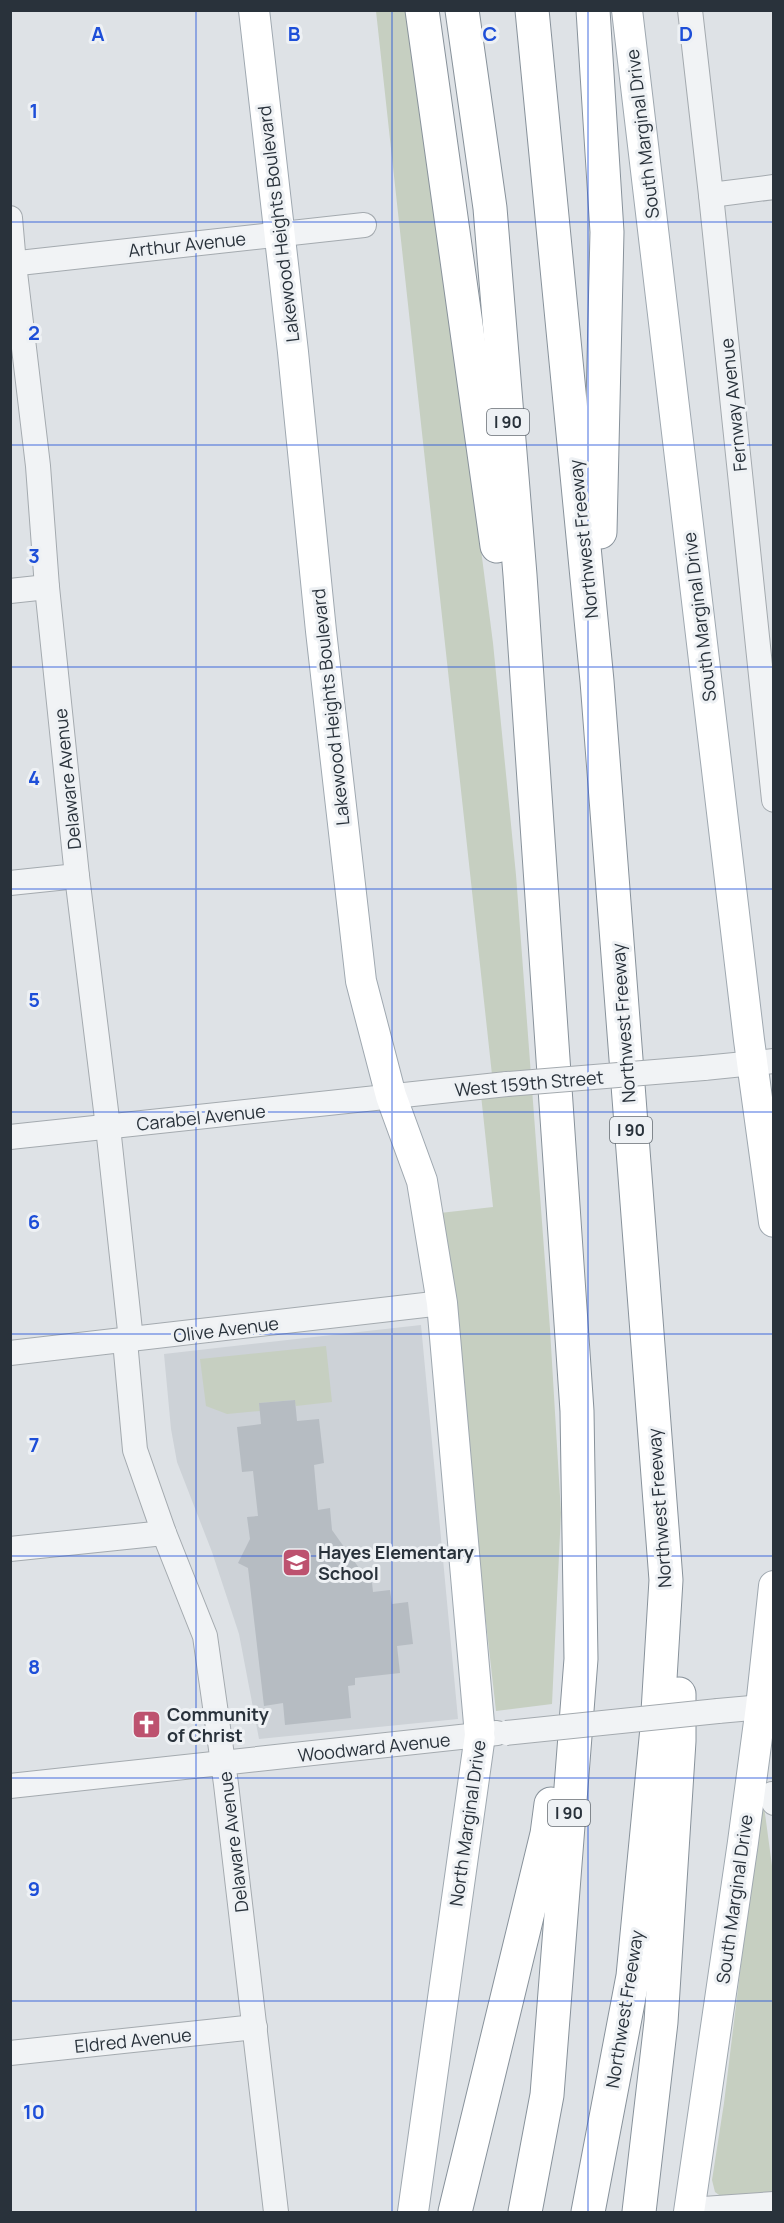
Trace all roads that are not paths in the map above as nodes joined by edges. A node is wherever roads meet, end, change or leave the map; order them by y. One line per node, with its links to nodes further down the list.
1 (254, 10): 12 (main road, Lakewood Heights Boulevard)
2 (422, 10): 18 (highway)
3 (462, 10): 18 (highway, I 90)
4 (532, 10): 16 (highway, Northwest Freeway / I 90)
5 (593, 10): 16 (highway)
6 (627, 10): 21 (main road, South Marginal Drive)
7 (690, 10): 9 (street, Fernway Avenue)
8 (774, 187): 9 (street)
9 (711, 195): 17 (street, Fernway Avenue)
10 (10, 218): 13 (street, Delaware Avenue)
11 (364, 225): 12 (street, Arthur Avenue)
12 (278, 234): 13 (street, Arthur Avenue); 22 (main road, Lakewood Heights Boulevard)
13 (12, 264): 14 (street, Delaware Avenue)
14 (47, 587): 15 (street); 19 (street, Delaware Avenue)
15 (10, 591)
16 (597, 681): 33 (highway, Northwest Freeway / I 90)
17 (774, 800)
18 (538, 835): 30 (highway, I 90)
19 (78, 876): 20 (street); 23 (street, Delaware Avenue)
20 (10, 883)
21 (763, 1062): 22 (street, West 159th Street, bridge); 25 (main road, South Marginal Drive)
22 (391, 1096): 23 (street, Carabel Avenue); 26 (main road, Lakewood Heights Boulevard)
23 (108, 1127): 24 (street, Carabel Avenue); 27 (street, Delaware Avenue)
24 (10, 1137)
25 (774, 1222)
26 (442, 1303): 27 (street, Olive Avenue); 29 (main road, Lakewood Heights Boulevard)
27 (128, 1340): 28 (street, Olive Avenue); 31 (street, Delaware Avenue)
28 (10, 1353)
29 (450, 1395): 36 (main road, North Marginal Drive)
30 (577, 1411): 45 (highway); 46 (highway, I 90)
31 (164, 1533): 32 (street); 37 (street, Delaware Avenue)
32 (10, 1550)
33 (666, 1580): 47 (highway, Northwest Freeway / I 90); 48 (highway)
34 (774, 1586): 35 (main road, South Marginal Drive)
35 (767, 1706): 36 (street, Woodward Avenue, bridge); 42 (main road, South Marginal Drive)
36 (493, 1734): 37 (street, Woodward Avenue); 44 (main road, North Marginal Drive)
37 (224, 1763): 38 (street, Woodward Avenue); 39 (street, Delaware Avenue)
38 (10, 1786)
39 (255, 2027): 40 (street, Eldred Avenue); 43 (street, Delaware Avenue)
40 (10, 2053)
41 (774, 2204): 42 (street)
42 (689, 2211)
43 (276, 2212)
44 (412, 2212)
45 (455, 2212)
46 (525, 2212)
47 (588, 2212)
48 (639, 2212)

